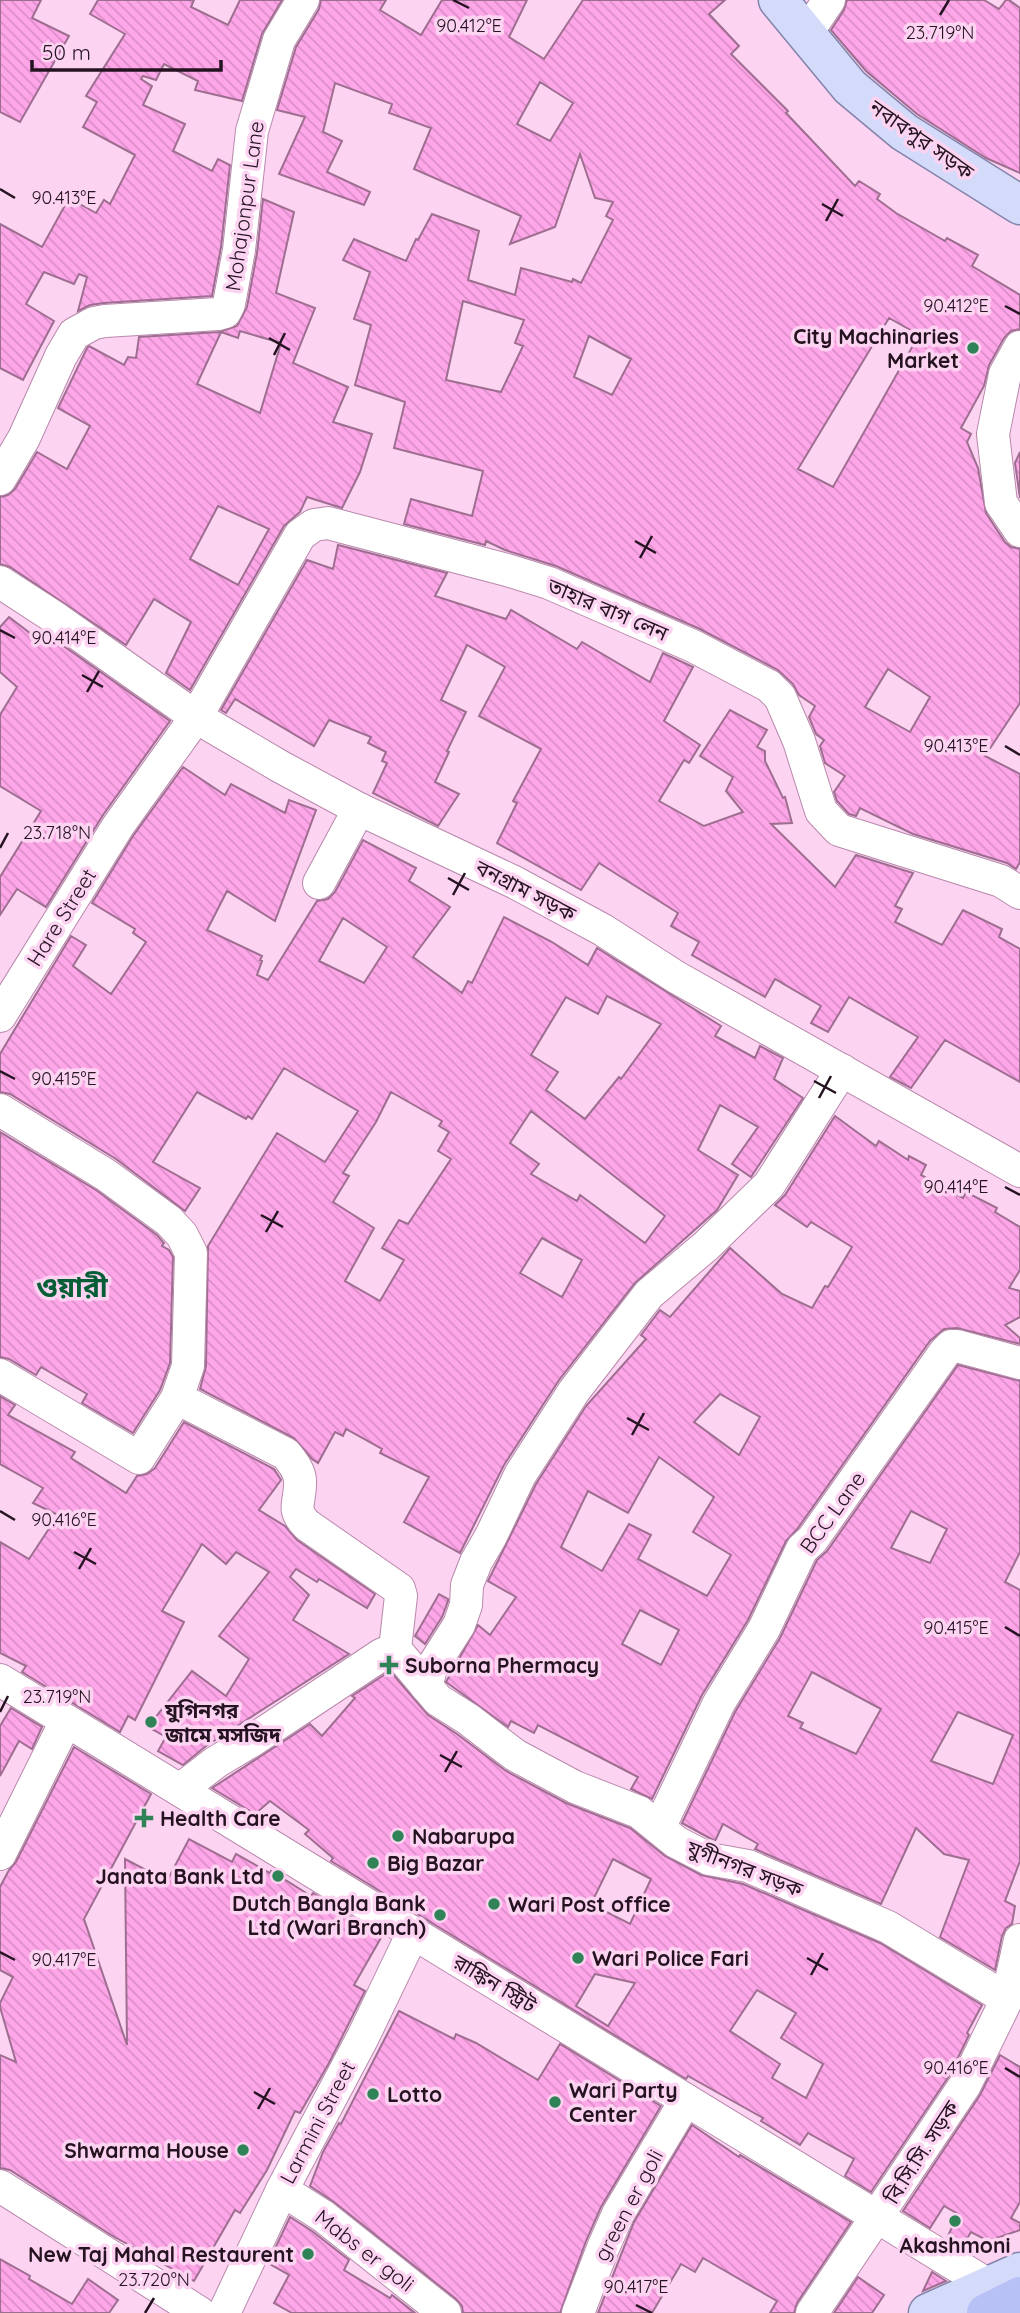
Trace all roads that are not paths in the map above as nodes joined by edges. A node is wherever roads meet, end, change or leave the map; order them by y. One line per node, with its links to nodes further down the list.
1 (303, 0): 7 (street, Mohajonpur Lane)
2 (778, 0): 4 (main road, নবাবপুর সড়ক)
3 (829, 0): 4 (street)
4 (806, 34): 5 (main road, নবাবপুর সড়ক)
5 (1020, 205)
6 (1020, 347): 8 (street)
7 (0, 479)
8 (1020, 531)
9 (0, 582): 10 (street, বনগ্রাম সড়ক)
10 (196, 717): 11 (street, বনগ্রাম সড়ক); 13 (street, তাহার বাগ লেন); 14 (street, Hare Street)
11 (359, 809): 12 (street); 15 (street, বনগ্রাম সড়ক)
12 (319, 883)
13 (1020, 892)
14 (0, 1016)
15 (842, 1070): 17 (street, বনগ্রাম সড়ক); 23 (street)
16 (0, 1110): 20 (street)
17 (1020, 1171)
18 (1020, 1363): 26 (street, BCC Lane)
19 (0, 1375): 20 (street)
20 (177, 1398): 21 (street)
21 (396, 1649): 23 (street, যুগীনগর সড়ক); 25 (street)
22 (0, 1680): 24 (street, রাঙ্কিন স্ট্রিট)
23 (425, 1686): 26 (street, যুগীনগর সড়ক)
24 (66, 1721): 25 (street, রাঙ্কিন স্ট্রিট); 27 (street)
25 (180, 1790): 28 (street, রাঙ্কিন স্ট্রিট)
26 (659, 1828): 30 (street, যুগীনগর সড়ক)
27 (0, 1854)
28 (413, 1933): 31 (street, রাঙ্কিন স্ট্রিট); 33 (street, Larmini Street)
29 (1020, 1940): 30 (street, বি.সি.সি. সড়ক)
30 (1007, 1999): 34 (street, বি.সি.সি. সড়ক)
31 (686, 2100): 34 (street, রাঙ্কিন স্ট্রিট); 39 (street, green er goli)
32 (0, 2186): 36 (street)
33 (282, 2190): 37 (street, Larmini Street); 38 (street, Mabs er goli)
34 (878, 2218): 35 (street, রাঙ্কিন স্ট্রিট); 40 (street, বি.সি.সি. সড়ক)
35 (1004, 2292): 41 (main road)
36 (200, 2313)
37 (224, 2313)
38 (445, 2313)
39 (578, 2313)
40 (812, 2313)
41 (928, 2313)

